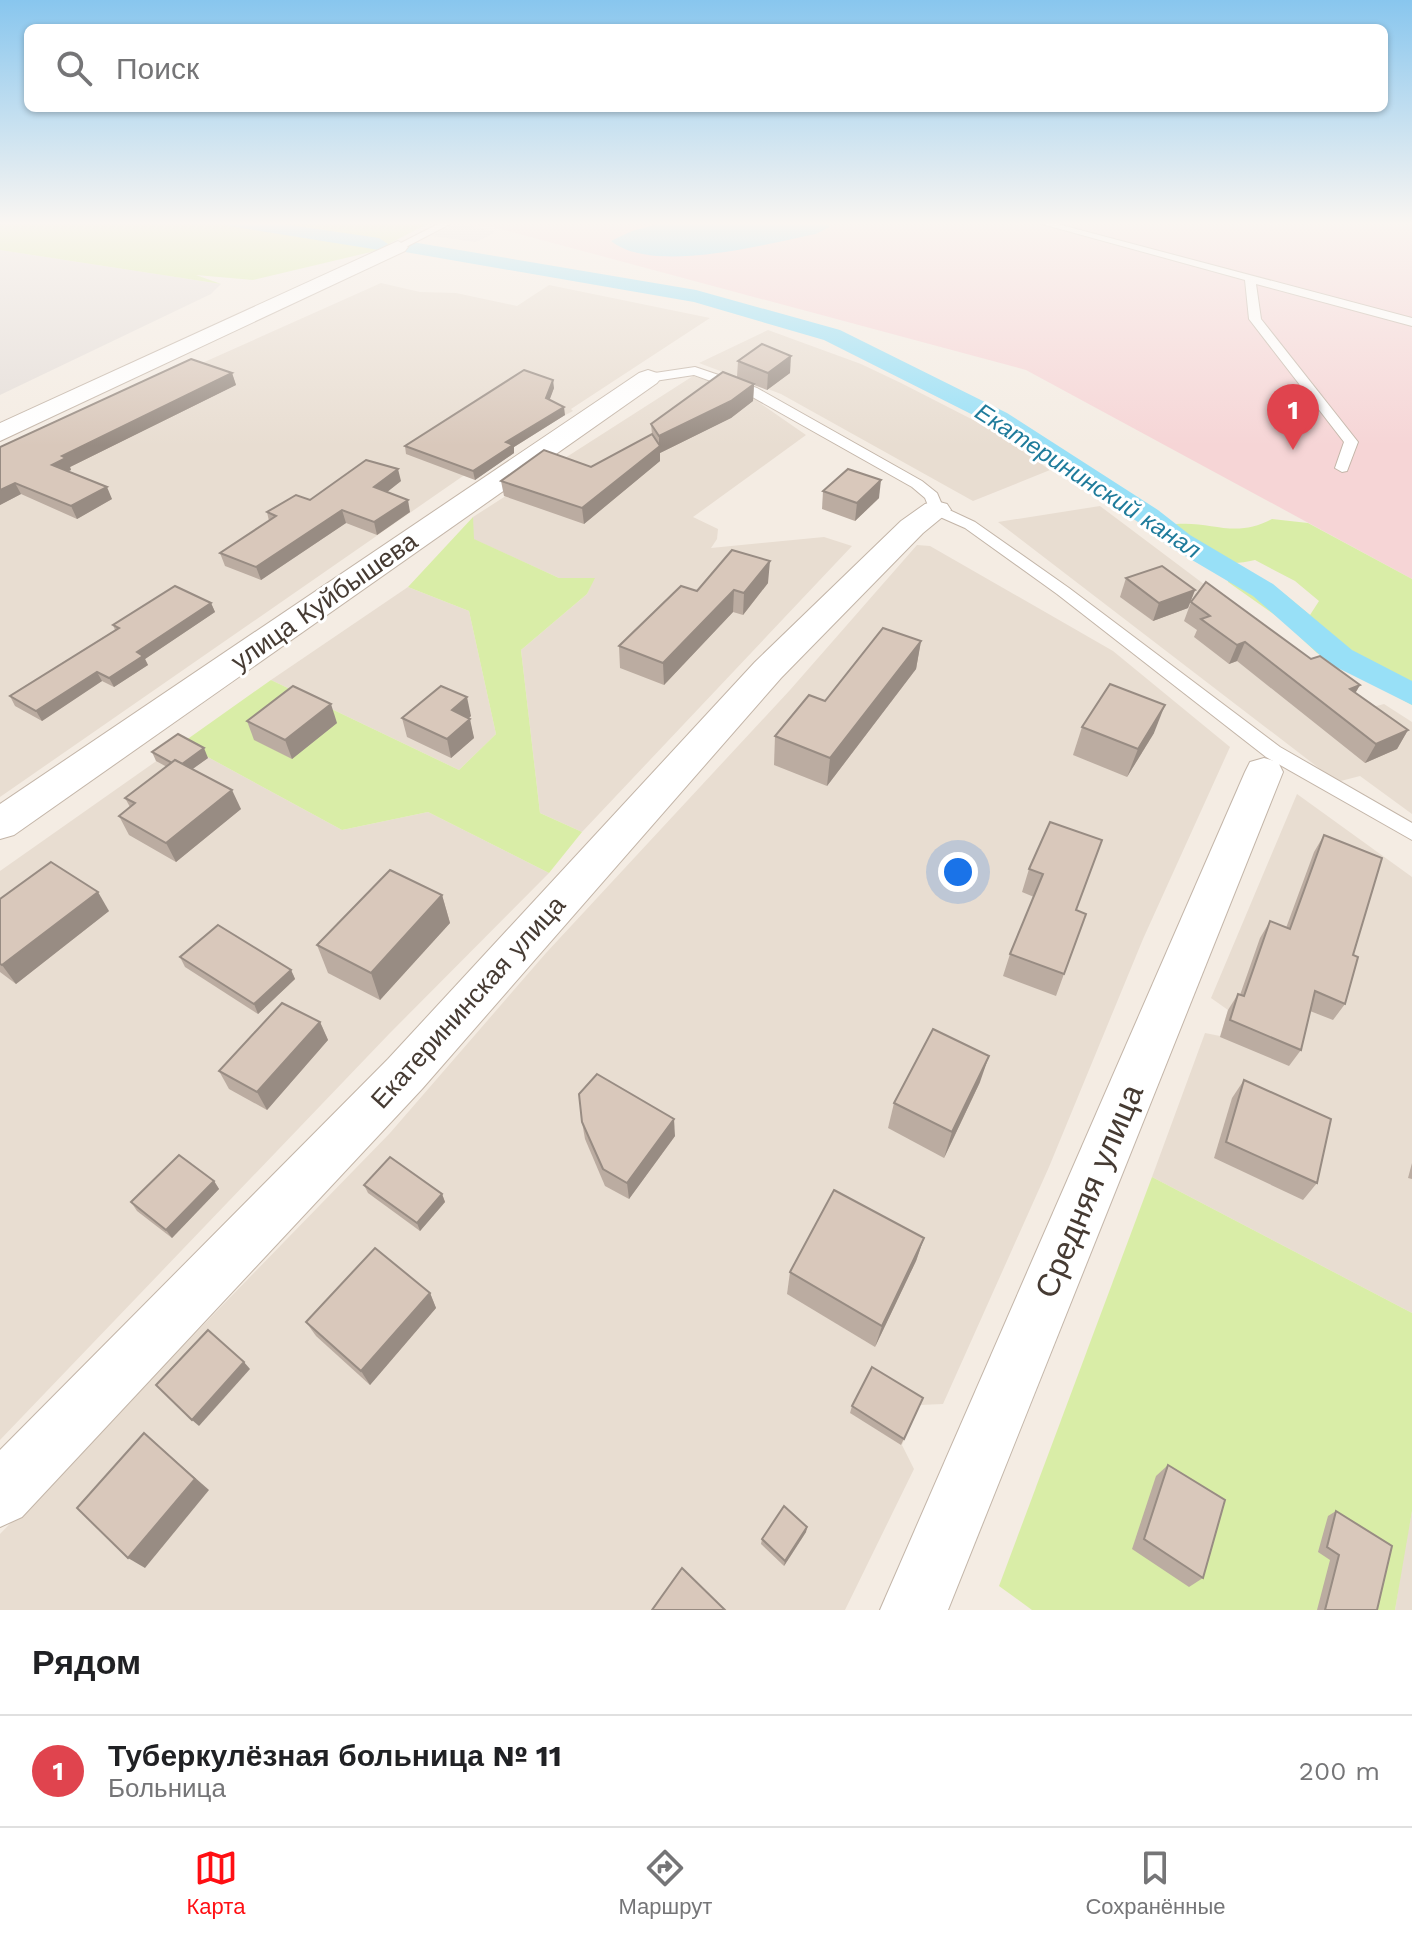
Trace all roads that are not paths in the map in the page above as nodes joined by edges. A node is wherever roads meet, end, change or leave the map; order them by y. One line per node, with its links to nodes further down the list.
1 (293, 296): 6 (street)
2 (1252, 296): 7 (lane)
3 (1317, 296): 4 (lane)
4 (1412, 322)
5 (648, 378): 8 (lane); 10 (street, улица Куйбышева)
6 (0, 433)
7 (1342, 468)
8 (936, 510): 11 (lane); 12 (street, Екатерининская улица)
9 (1264, 772): 13 (street, Средняя улица)
10 (0, 824)
11 (1412, 832)
12 (0, 1495)
13 (914, 1610)

